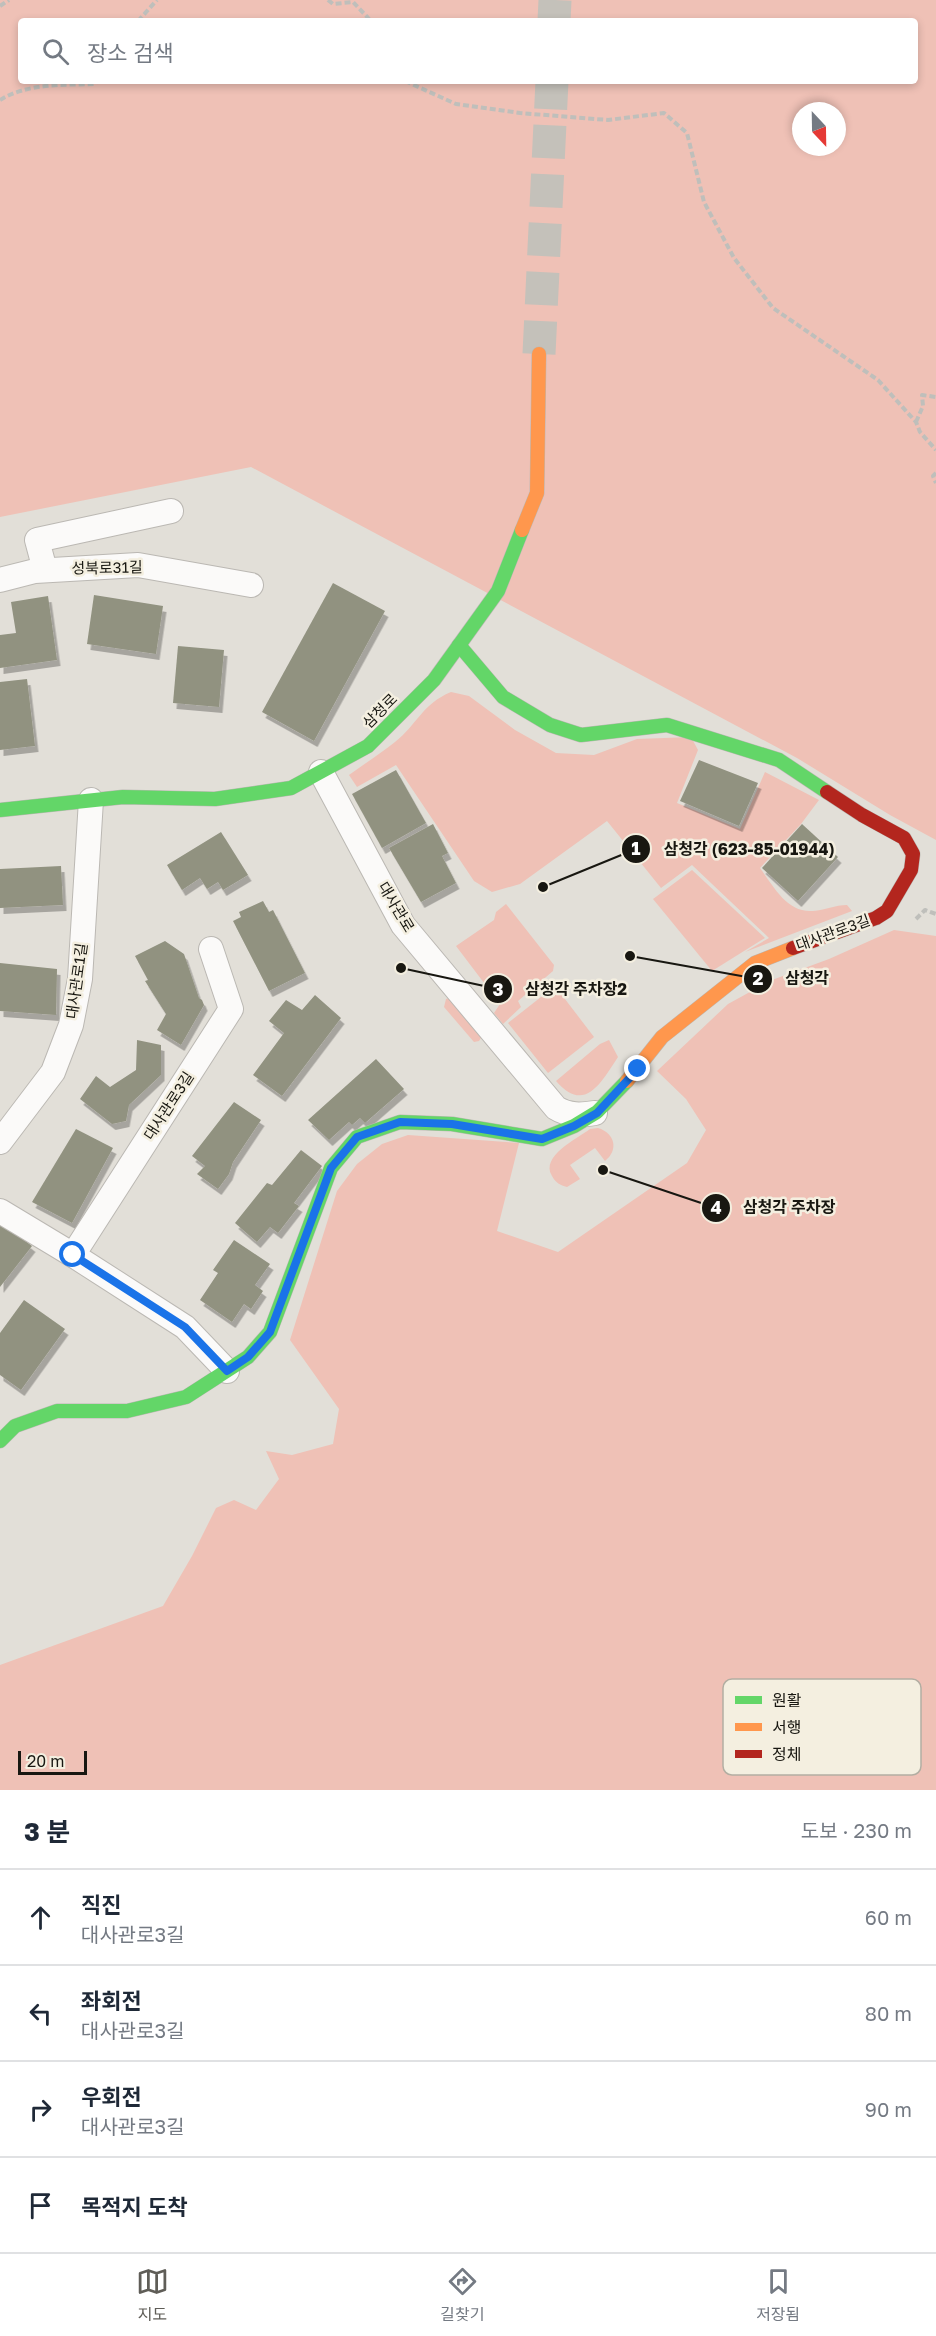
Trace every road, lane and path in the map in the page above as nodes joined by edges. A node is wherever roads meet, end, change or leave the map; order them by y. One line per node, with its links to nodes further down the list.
1 (9, 0): 4 (path)
2 (157, 0): 5 (path)
3 (328, 0): 6 (path)
4 (0, 6)
5 (141, 18)
6 (368, 18)
7 (96, 84): 9 (path)
8 (412, 84): 12 (path)
9 (0, 100)
10 (539, 354): 20 (street, 삼청로)
11 (936, 397): 12 (path)
12 (916, 422): 13 (path)
13 (936, 450)
14 (936, 473): 15 (path)
15 (936, 483)
16 (171, 511): 17 (street)
17 (45, 570): 18 (street, 성북로31길); 19 (street, 성북로31길)
18 (0, 580)
19 (251, 585)
20 (459, 645): 21 (street, 삼청로); 25 (street, 대사관로3길)
21 (321, 772): 22 (street, 삼청로); 25 (street, 대사관로)
22 (91, 800): 23 (street, 삼청로); 26 (street, 대사관로1길)
23 (0, 810)
24 (211, 950): 28 (street, 대사관로3길)
25 (597, 1113): 29 (street, 대사관로3길)
26 (0, 1142)
27 (0, 1211): 28 (street)
28 (73, 1255): 29 (street)
29 (227, 1371): 30 (street, 대사관로3길)
30 (0, 1441)

